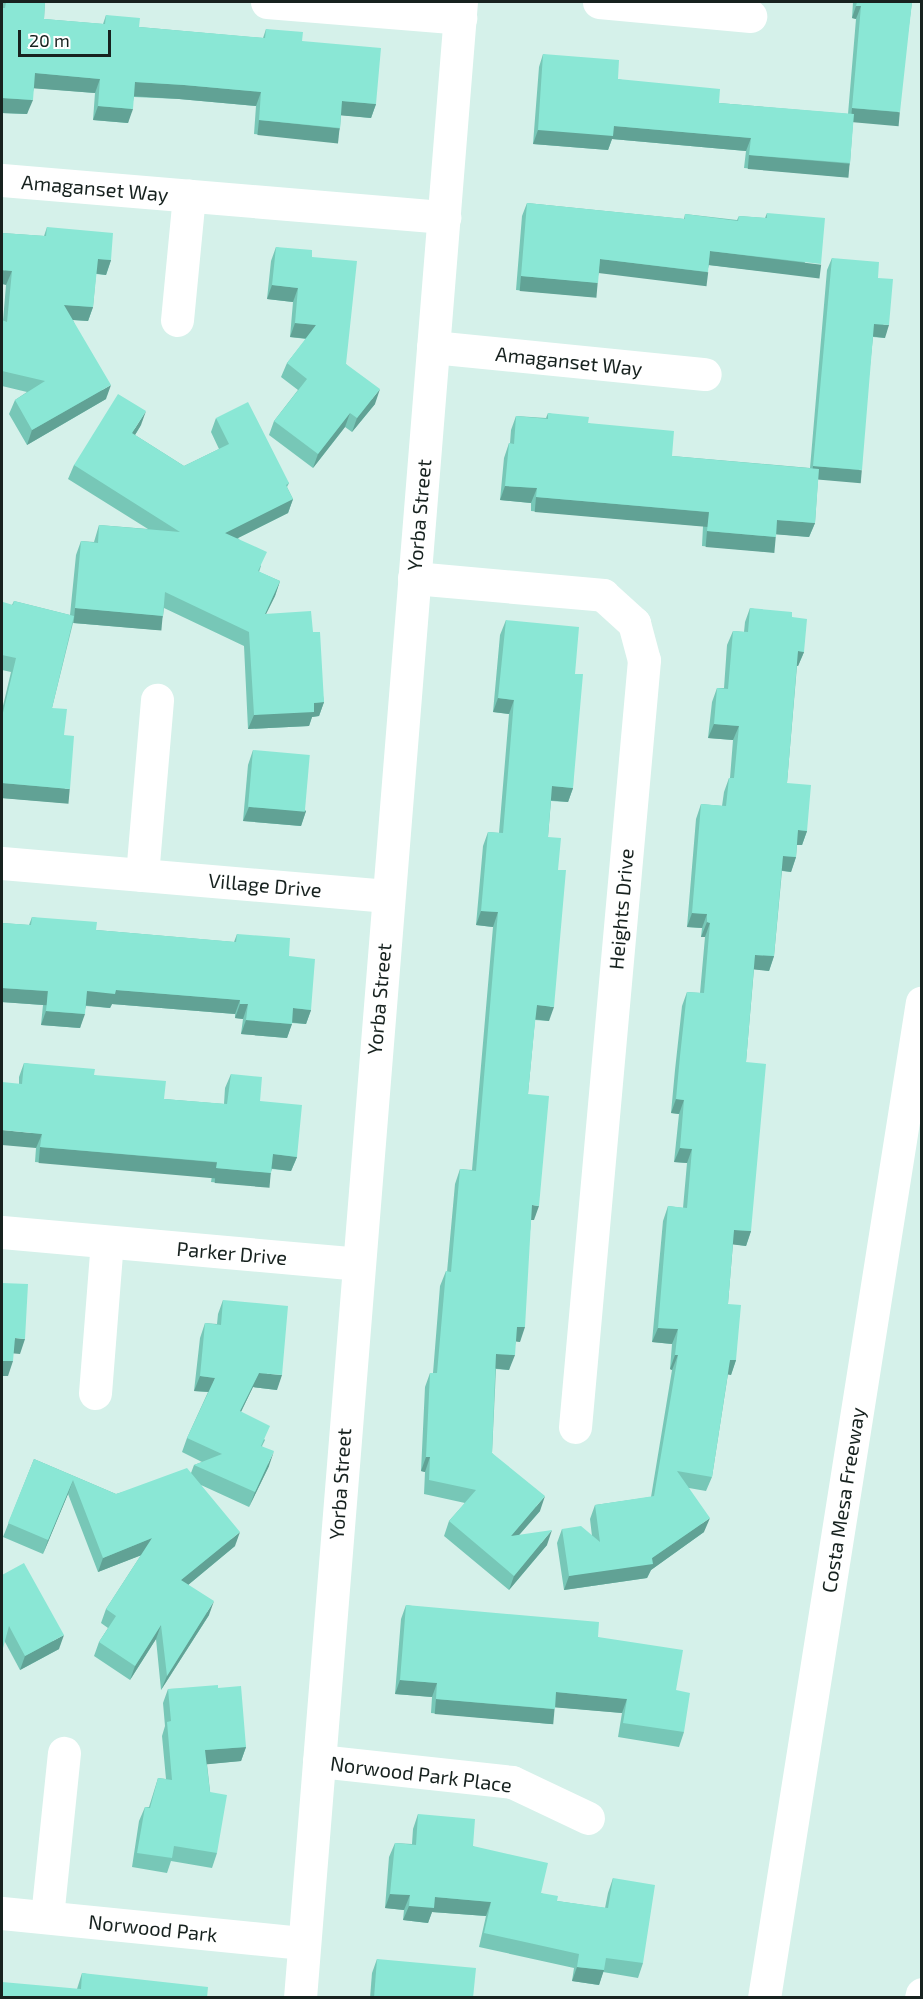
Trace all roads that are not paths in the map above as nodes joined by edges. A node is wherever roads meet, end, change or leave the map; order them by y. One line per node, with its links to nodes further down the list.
1 (267, 2): 3 (main road)
2 (599, 2): 4 (main road)
3 (461, 10): 7 (main road, Yorba Street)
4 (750, 16)
5 (2, 180): 6 (main road, Amaganset Way)
6 (189, 196): 7 (main road, Amaganset Way); 8 (main road, Amaganset Way)
7 (444, 217): 9 (main road, Yorba Street)
8 (177, 320)
9 (433, 347): 10 (main road, Amaganset Way); 11 (main road, Yorba Street)
10 (705, 374)
11 (414, 578): 15 (main road, Yorba Street); 21 (main road, Heights Drive)
12 (157, 700): 14 (main road)
13 (2, 863): 14 (main road, Village Drive)
14 (142, 875): 15 (main road, Village Drive)
15 (388, 896): 19 (main road, Yorba Street)
16 (921, 1002): 29 (main road, Costa Mesa Freeway)
17 (2, 1232): 18 (main road, Parker Drive)
18 (107, 1242): 19 (main road, Parker Drive); 20 (main road)
19 (358, 1264): 23 (main road, Yorba Street)
20 (95, 1393)
21 (575, 1427)
22 (64, 1753): 26 (main road)
23 (319, 1761): 24 (main road, Norwood Park Place); 27 (main road, Yorba Street)
24 (588, 1818)
25 (2, 1913): 26 (main road, Norwood Park)
26 (47, 1917): 27 (main road, Norwood Park)
27 (304, 1943): 28 (main road, Yorba Street)
28 (300, 1998)
29 (764, 1998)

